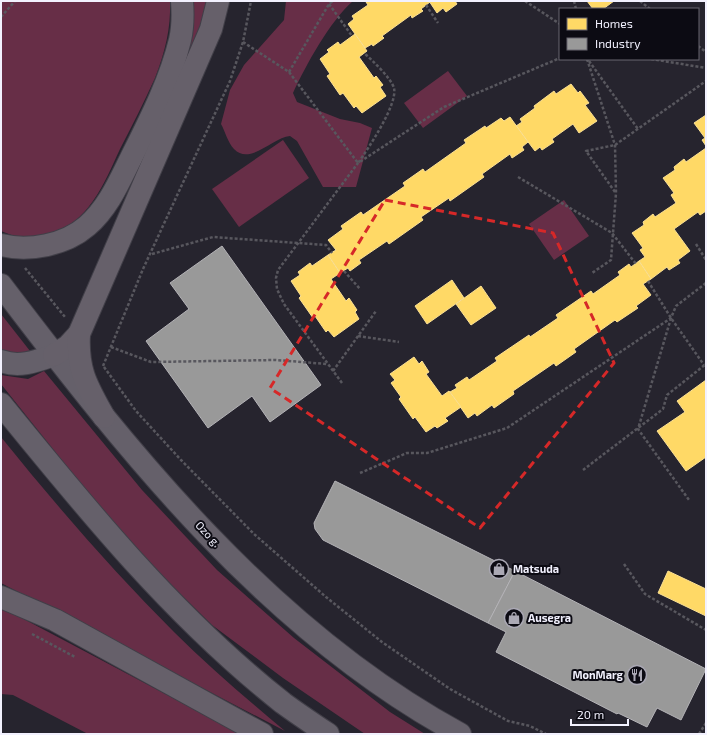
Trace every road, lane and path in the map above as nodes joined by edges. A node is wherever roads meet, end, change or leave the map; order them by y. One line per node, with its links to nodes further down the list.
1 (15, 1): 11 (path)
2 (182, 1): 32 (highway)
3 (218, 1): 45 (highway)
4 (251, 1): 15 (path)
5 (333, 1): 8 (path)
6 (525, 1): 13 (path)
7 (640, 1): 10 (path)
8 (329, 4): 14 (path); 22 (path)
9 (426, 6): 12 (path)
10 (649, 8)
11 (1, 16)
12 (438, 23)
13 (559, 23)
14 (352, 36)
15 (243, 42): 22 (path); 34 (path)
16 (364, 53): 26 (path)
17 (559, 58): 26 (path)
18 (588, 60): 25 (path)
19 (589, 60): 24 (path)
20 (657, 60): 21 (path)
21 (706, 68)
22 (289, 72): 26 (path)
23 (706, 81): 24 (path)
24 (638, 129): 25 (path)
25 (615, 145): 28 (path); 28 (path)
26 (358, 163): 30 (path)
27 (518, 177): 29 (path)
28 (616, 193): 29 (path)
29 (612, 233): 36 (path); 38 (path)
30 (297, 243): 33 (path); 34 (path); 52 (path)
31 (696, 244): 35 (path)
32 (11, 246): 45 (path)
33 (332, 253)
34 (151, 254): 48 (path)
35 (706, 260)
36 (636, 264)
37 (344, 270): 42 (path)
38 (592, 273)
39 (648, 281): 44 (path)
40 (706, 283): 44 (path)
41 (1, 285): 49 (main road, Ozo g.)
42 (360, 290)
43 (376, 311): 46 (path)
44 (670, 318): 53 (path); 59 (path); 61 (path)
45 (79, 334): 49 (highway); 58 (highway)
46 (358, 336): 47 (path); 55 (path)
47 (399, 342)
48 (111, 347): 52 (path); 54 (path)
49 (54, 355): 51 (main road); 58 (main road, Ozo g.)
50 (98, 360): 54 (path)
51 (1, 361)
52 (328, 364): 55 (path)
53 (705, 364): 59 (path)
54 (103, 366): 70 (path)
55 (333, 371): 56 (path)
56 (342, 384)
57 (1, 404): 68 (main road)
58 (104, 417): 69 (main road, Ozo g.)
59 (638, 429): 60 (path); 62 (path)
60 (583, 470)
61 (360, 473)
62 (689, 500)
63 (624, 564): 65 (path)
64 (1, 596): 67 (highway)
65 (706, 630)
66 (706, 723): 71 (path)
67 (262, 734)
68 (328, 734)
69 (460, 734)
70 (546, 734)
71 (699, 734)

